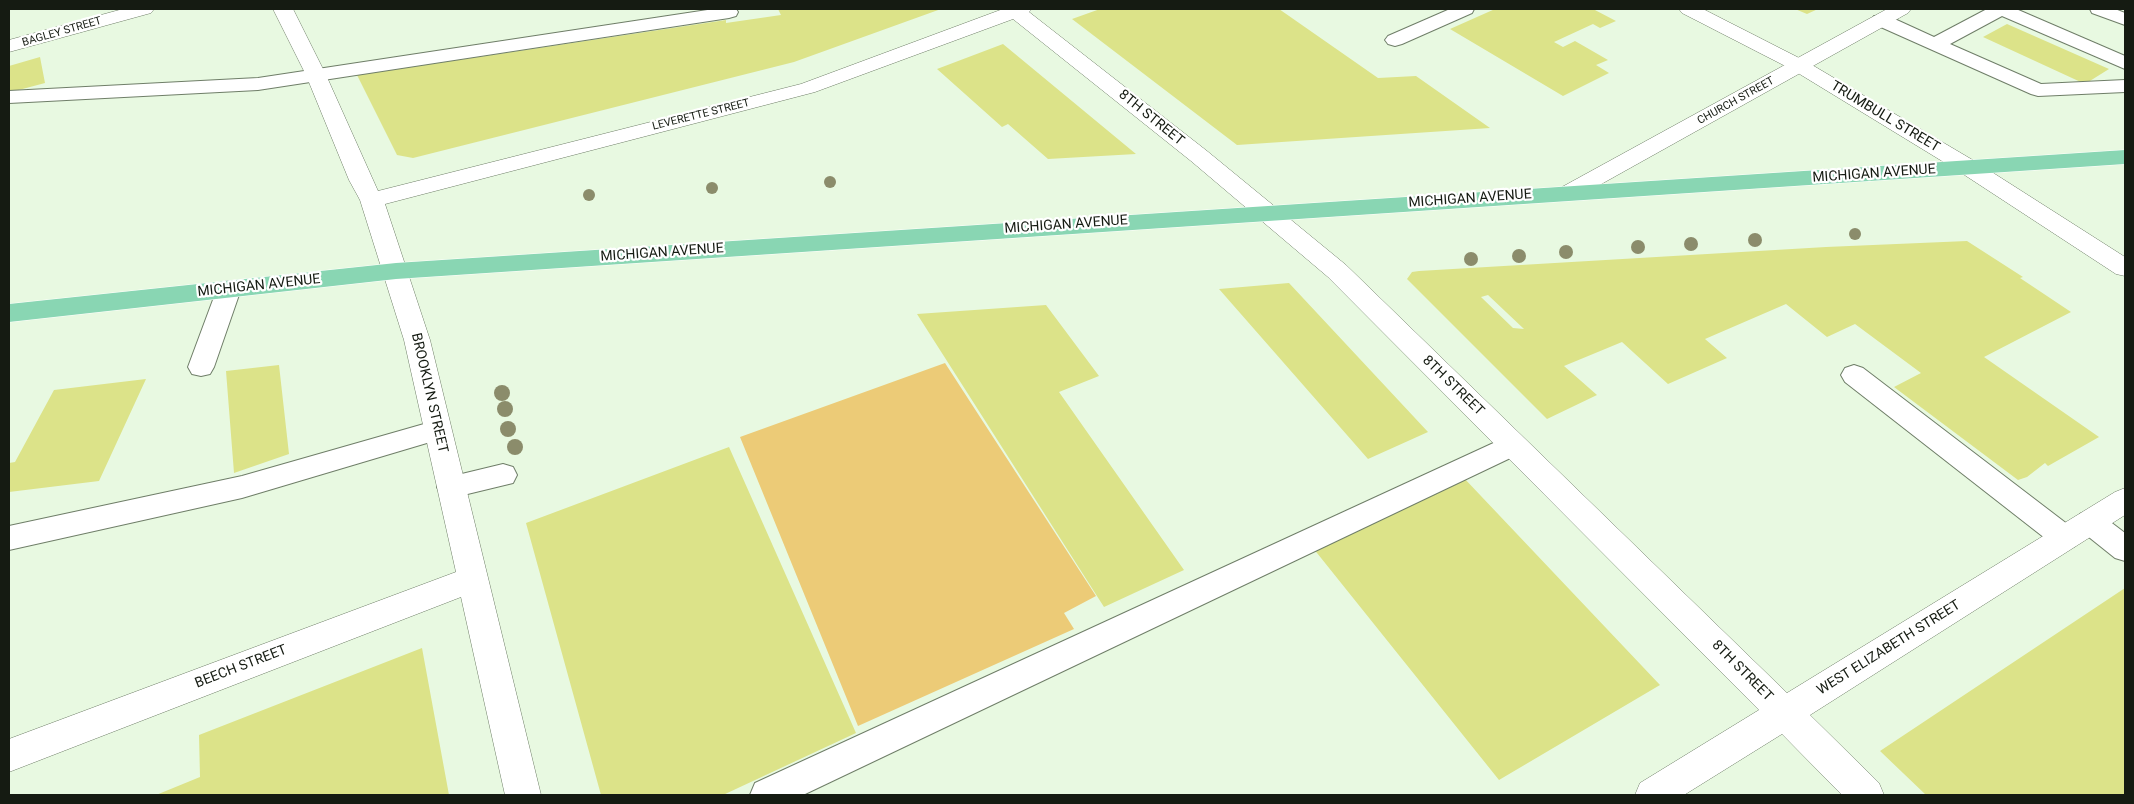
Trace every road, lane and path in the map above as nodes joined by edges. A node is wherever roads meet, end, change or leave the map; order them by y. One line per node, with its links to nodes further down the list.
1 (144, 9): 16 (street, BAGLEY STREET)
2 (283, 9): 19 (street, BROOKLYN STREET)
3 (725, 9): 19 (lane)
4 (1423, 9): 11 (lane)
5 (1465, 9): 11 (lane)
6 (1688, 9): 18 (street, TRUMBULL STREET)
7 (1902, 9): 13 (street, CHURCH STREET)
8 (2001, 9): 15 (lane); 17 (lane)
9 (2099, 9): 12 (lane)
10 (1017, 10): 25 (street, LEVERETTE STREET); 26 (street, 8TH STREET)
11 (1441, 19): 14 (lane)
12 (2125, 19)
13 (1881, 20): 15 (lane); 18 (street, CHURCH STREET)
14 (1395, 40)
15 (1935, 44): 20 (lane)
16 (9, 46)
17 (2125, 63)
18 (1800, 66): 23 (street, TRUMBULL STREET); 24 (street, CHURCH STREET)
19 (316, 76): 21 (lane); 25 (street, BROOKLYN STREET)
20 (2125, 86)
21 (9, 97)
22 (2125, 157): 23 (main road, MICHIGAN AVENUE)
23 (1968, 167): 24 (main road, MICHIGAN AVENUE); 27 (street, TRUMBULL STREET)
24 (1570, 192): 26 (main road, MICHIGAN AVENUE)
25 (372, 200): 28 (street, BROOKLYN STREET)
26 (1266, 212): 28 (main road, MICHIGAN AVENUE); 34 (street, 8TH STREET)
27 (2125, 268)
28 (396, 271): 29 (main road, MICHIGAN AVENUE); 33 (street, BROOKLYN STREET)
29 (228, 289): 30 (main road, MICHIGAN AVENUE); 31 (lane)
30 (9, 314)
31 (201, 367)
32 (1854, 375): 38 (lane)
33 (438, 430): 36 (street, BROOKLYN STREET); 39 (lane)
34 (1513, 445): 42 (street, 8TH STREET); 45 (lane)
35 (503, 475): 36 (lane)
36 (451, 487): 41 (street, BROOKLYN STREET)
37 (2125, 500): 38 (street, WEST ELIZABETH STREET)
38 (2077, 530): 40 (lane); 42 (street, WEST ELIZABETH STREET)
39 (9, 538)
40 (2125, 548)
41 (473, 579): 43 (street, BEECH STREET); 44 (street, BROOKLYN STREET)
42 (1785, 714): 46 (street, WEST ELIZABETH STREET); 47 (street, 8TH STREET)
43 (9, 755)
44 (522, 795)
45 (766, 795)
46 (1653, 795)
47 (1866, 795)

